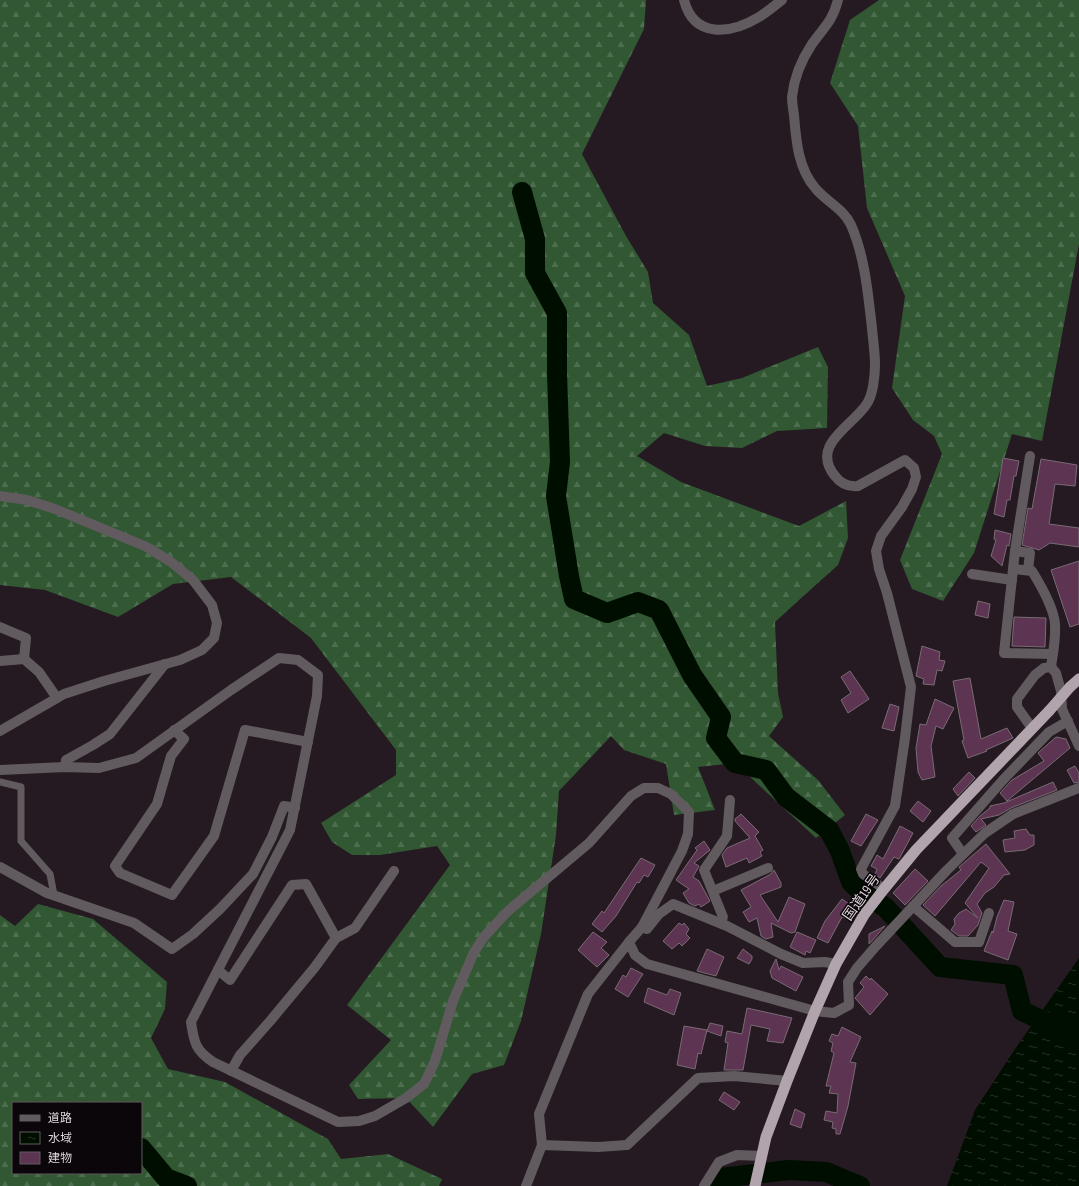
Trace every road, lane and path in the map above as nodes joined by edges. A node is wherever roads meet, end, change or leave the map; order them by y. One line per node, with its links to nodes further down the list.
1 (684, 0): 2 (street)
2 (782, 0)
3 (838, 0): 36 (street)
4 (1030, 456): 6 (street)
5 (0, 496): 15 (street)
6 (1015, 551): 7 (street); 8 (street)
7 (1013, 569): 8 (street); 10 (street)
8 (1028, 570): 12 (street)
9 (972, 574): 10 (street)
10 (1012, 580): 12 (street)
11 (0, 627): 13 (street)
12 (1053, 654): 16 (street)
13 (24, 659): 14 (street); 18 (street)
14 (0, 661)
15 (165, 664): 18 (street); 25 (street)
16 (1050, 668): 19 (street); 20 (street)
17 (1079, 679): 20 (highway, 国道19号, bridge)
18 (58, 698): 22 (street)
19 (1068, 721): 24 (street); 31 (street)
20 (1032, 728): 36 (highway, 国道19号)
21 (174, 730): 23 (street); 23 (street); 25 (street)
22 (0, 731)
23 (308, 742): 30 (street)
24 (1079, 746)
25 (65, 767): 26 (street)
26 (0, 770)
27 (0, 782): 37 (lane)
28 (1079, 788): 31 (street)
29 (730, 800): 35 (street)
30 (294, 808): 37 (street); 45 (street)
31 (963, 854): 38 (street)
32 (0, 867): 37 (street)
33 (768, 868): 35 (street)
34 (394, 871): 42 (street)
35 (713, 891): 40 (street)
36 (881, 891): 44 (highway, 国道19号)
37 (54, 895)
38 (913, 906): 39 (street); 46 (street)
39 (990, 913)
40 (720, 923): 41 (street); 44 (street)
41 (642, 927): 43 (street); 47 (street)
42 (336, 938): 45 (street); 47 (street)
43 (629, 942): 46 (street); 49 (street)
44 (836, 964): 46 (highway, 国道19号)
45 (218, 970): 47 (street)
46 (815, 1011): 48 (highway, 国道19号)
47 (231, 1070)
48 (787, 1081): 49 (street); 50 (highway, 国道19号)
49 (542, 1145): 51 (street)
50 (762, 1156): 52 (street); 53 (highway, 国道19号)
51 (526, 1186)
52 (704, 1186)
53 (755, 1186)

